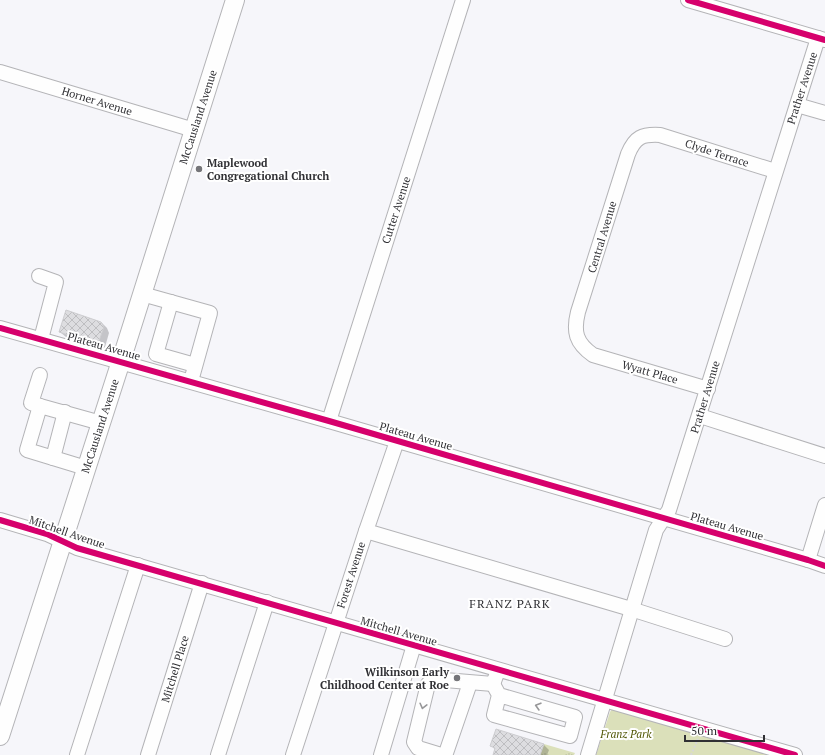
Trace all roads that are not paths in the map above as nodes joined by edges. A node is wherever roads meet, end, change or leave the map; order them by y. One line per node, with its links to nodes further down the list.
1 (235, 0): 9 (main road, McCausland Avenue)
2 (463, 0): 26 (street, Cutter Avenue)
3 (688, 0): 4 (street)
4 (729, 6): 5 (street)
5 (822, 39): 7 (street, Prather Avenue)
6 (0, 72): 9 (street, Horner Avenue)
7 (797, 105): 8 (street); 11 (street, Prather Avenue)
8 (825, 113)
9 (194, 130): 13 (main road, McCausland Avenue)
10 (660, 135): 11 (street, Clyde Terrace); 17 (street, Central Avenue)
11 (775, 171): 22 (street, Prather Avenue)
12 (39, 276): 16 (street)
13 (142, 294): 14 (street); 18 (main road, McCausland Avenue)
14 (171, 302): 19 (street); 19 (street)
15 (0, 328): 16 (street, Plateau Avenue)
16 (41, 339): 18 (street, Plateau Avenue)
17 (593, 355): 22 (street, Wyatt Place)
18 (121, 362): 21 (street, Plateau Avenue); 27 (main road, McCausland Avenue)
19 (195, 365): 21 (street)
20 (40, 375): 23 (street)
21 (191, 381): 26 (street, Plateau Avenue)
22 (708, 389): 25 (street, Prather Avenue)
23 (40, 406): 24 (street); 30 (street)
24 (65, 412): 27 (street); 30 (street)
25 (700, 416): 29 (street); 33 (street, Prather Avenue)
26 (328, 420): 28 (street, Plateau Avenue)
27 (101, 423): 31 (main road, McCausland Avenue)
28 (397, 441): 33 (street, Plateau Avenue); 35 (street, Forest Avenue)
29 (825, 456)
30 (53, 458): 31 (street)
31 (86, 468): 36 (main road, McCausland Avenue)
32 (825, 505): 37 (street)
33 (664, 518): 37 (street, Plateau Avenue); 42 (street, Prather Avenue)
34 (0, 520): 36 (street, Mitchell Avenue)
35 (366, 531): 42 (street); 43 (street, Forest Avenue)
36 (62, 541): 38 (street, Mitchell Avenue); 50 (main road, McCausland Avenue)
37 (808, 560): 39 (street, Plateau Avenue)
38 (138, 565): 40 (street, Mitchell Avenue); 52 (street)
39 (825, 566)
40 (202, 583): 41 (street, Mitchell Avenue); 53 (street, Mitchell Place)
41 (267, 602): 43 (street, Mitchell Avenue); 54 (street)
42 (631, 609): 44 (street); 49 (street, Prather Avenue)
43 (335, 623): 45 (street, Mitchell Avenue); 55 (street, Forest Avenue)
44 (725, 639)
45 (414, 645): 46 (street, Mitchell Avenue); 56 (street)
46 (498, 670): 48 (street); 49 (street, Mitchell Avenue)
47 (470, 683): 48 (street); 57 (street); 57 (street, one-way to 57)
48 (496, 689): 48 (street, one-way to 48)
49 (604, 701): 58 (street, Prather Avenue); 59 (street, Mitchell Avenue)
50 (5, 702): 51 (main road, McCausland Avenue)
51 (0, 736)
52 (77, 755)
53 (148, 755)
54 (218, 755)
55 (293, 755)
56 (381, 755)
57 (442, 755)
58 (588, 755)
59 (795, 755)

